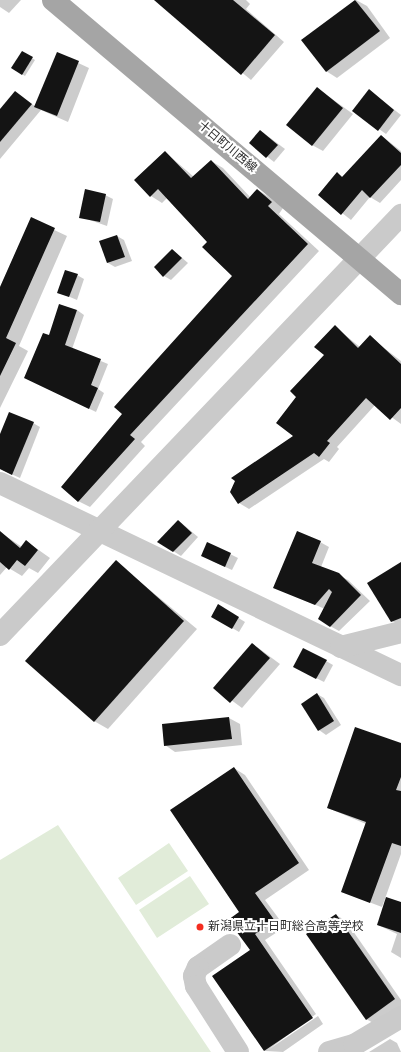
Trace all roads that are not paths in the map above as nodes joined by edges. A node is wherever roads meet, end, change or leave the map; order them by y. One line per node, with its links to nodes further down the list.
1 (53, 0): 3 (main road, 十日町川西線)
2 (401, 215): 3 (street)
3 (359, 257): 4 (main road, 十日町川西線); 6 (street)
4 (401, 294)
5 (0, 483): 6 (street)
6 (98, 531): 8 (street); 9 (street)
7 (401, 632): 9 (street)
8 (0, 635)
9 (341, 647): 10 (street)
10 (401, 675)
11 (230, 945): 13 (street)
12 (401, 1017): 14 (street)
13 (238, 1052)
14 (329, 1052)

